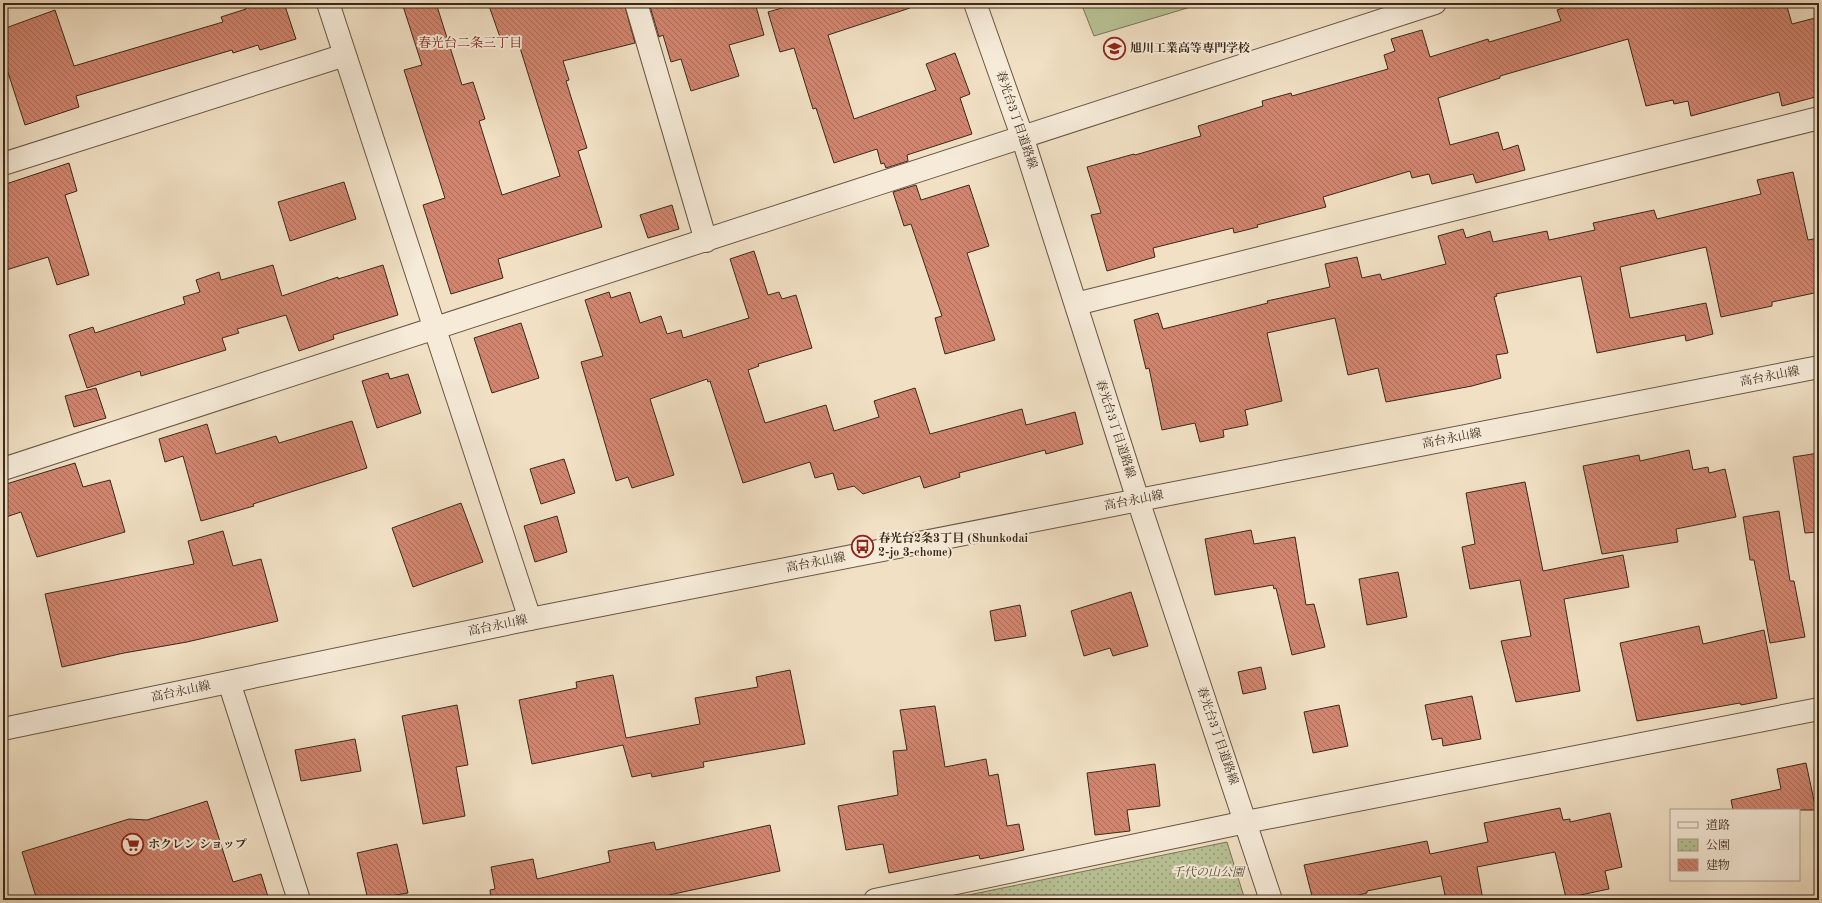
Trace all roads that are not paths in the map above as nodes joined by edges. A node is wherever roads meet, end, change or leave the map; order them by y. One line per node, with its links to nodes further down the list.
1 (328, 3): 5 (street)
2 (636, 3): 9 (street)
3 (974, 3): 7 (street, 春光台3丁目道路線)
4 (1435, 3): 7 (street)
5 (345, 55): 8 (street); 11 (street)
6 (1819, 118): 10 (street)
7 (1022, 136): 9 (street); 10 (street, 春光台3丁目道路線)
8 (3, 164)
9 (706, 241): 11 (street)
10 (1076, 304): 14 (street, 春光台3丁目道路線)
11 (434, 329): 13 (street); 15 (street)
12 (1819, 367): 14 (street, 高台永山線)
13 (3, 469)
14 (1138, 500): 15 (street, 高台永山線); 19 (street, 春光台3丁目道路線)
15 (530, 619): 16 (street, 高台永山線)
16 (229, 682): 18 (street, 高台永山線); 20 (street)
17 (1819, 708): 19 (street)
18 (3, 729)
19 (1246, 822): 21 (street); 22 (street, 春光台3丁目道路線)
20 (299, 900)
21 (875, 900)
22 (1271, 900)

